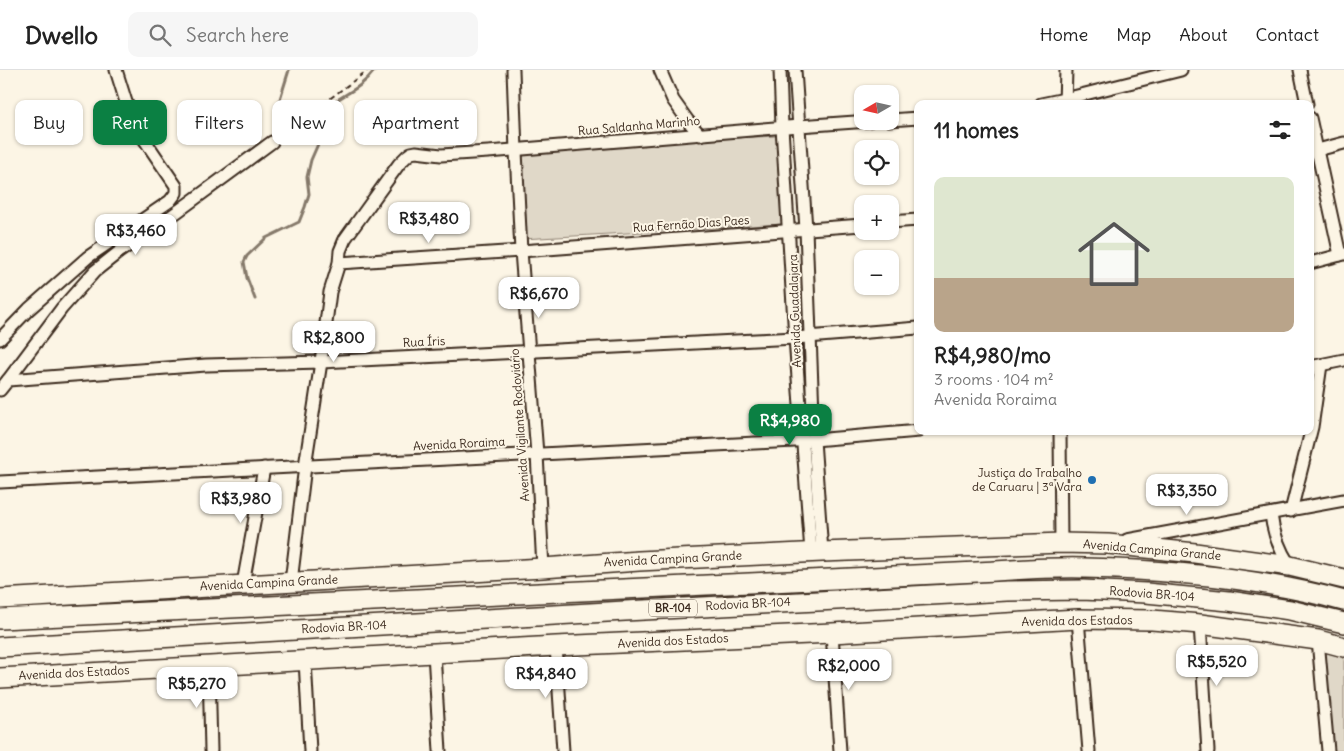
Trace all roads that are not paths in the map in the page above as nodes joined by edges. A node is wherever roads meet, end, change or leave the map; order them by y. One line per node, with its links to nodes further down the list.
1 (116, 70): 35 (street)
2 (513, 70): 20 (street, Avenida Vigilante Rodoviário)
3 (660, 70): 17 (street)
4 (780, 70): 16 (street)
5 (795, 70): 15 (street, Avenida Guadalajara)
6 (1066, 70): 9 (street)
7 (1181, 70): 10 (street)
8 (1300, 70): 11 (street)
9 (1065, 100)
10 (1069, 100)
11 (1306, 100)
12 (914, 118): 13 (street)
13 (899, 119)
14 (854, 122): 15 (street, Rua Saldanha Marinho)
15 (799, 126): 16 (street, Rua Saldanha Marinho); 26 (street, Avenida Guadalajara)
16 (782, 127): 17 (street, Rua Saldanha Marinho); 27 (street)
17 (700, 135): 20 (street, Rua Saldanha Marinho)
18 (272, 142): 40 (street)
19 (1344, 143): 21 (street)
20 (516, 150): 28 (street, Avenida Vigilante Rodoviário); 31 (street, Rua Saldanha Marinho)
21 (1314, 151)
22 (1314, 155): 29 (street)
23 (914, 220): 24 (street)
24 (899, 221)
25 (854, 225): 26 (street, Rua Fernão Dias Paes)
26 (806, 229): 27 (street, Rua Fernão Dias Paes); 33 (street, Avenida Guadalajara)
27 (790, 231): 28 (street, Rua Fernão Dias Paes); 34 (street)
28 (521, 251): 31 (street, Rua Fernão Dias Paes); 36 (street, Avenida Vigilante Rodoviário)
29 (1342, 254): 30 (street)
30 (1314, 262)
31 (339, 263): 38 (street)
32 (914, 328): 33 (street, Rua Íris)
33 (810, 337): 34 (street, Rua Íris); 45 (street, Avenida Guadalajara)
34 (795, 338): 36 (street, Rua Íris); 45 (street)
35 (0, 339)
36 (528, 350): 38 (street, Rua Íris); 46 (street, Avenida Vigilante Rodoviário)
37 (1344, 360): 39 (street)
38 (321, 362): 40 (street, Rua Íris); 47 (street)
39 (1315, 366): 41 (street)
40 (2, 386)
41 (1314, 387)
42 (914, 431): 45 (street, Avenida Roraima)
43 (1060, 435): 53 (street)
44 (1310, 435): 51 (street)
45 (808, 440): 46 (street, Avenida Roraima); 55 (street, Avenida Guadalajara)
46 (537, 454): 47 (street, Avenida Roraima); 57 (street, Avenida Vigilante Rodoviário)
47 (305, 466): 48 (street, Avenida Roraima); 59 (street)
48 (264, 468): 49 (street, Avenida Roraima); 60 (street)
49 (0, 482)
50 (1344, 500): 51 (street)
51 (1290, 511): 52 (street)
52 (1271, 514): 54 (street); 56 (street)
53 (1061, 543): 54 (main road, Avenida Campina Grande); 55 (main road, Avenida Campina Grande)
54 (1108, 544): 56 (main road, Avenida Campina Grande)
55 (816, 552): 57 (main road, Avenida Campina Grande)
56 (1290, 566): 58 (main road, Avenida Campina Grande)
57 (543, 568): 59 (main road, Avenida Campina Grande)
58 (1344, 579)
59 (291, 582): 60 (main road, Avenida Campina Grande)
60 (243, 584): 61 (main road, Avenida Campina Grande)
61 (0, 599)
62 (1344, 601): 63 (main road, Rodovia BR-104 / BR-104)
63 (0, 619)
64 (1078, 619): 66 (main road, Avenida dos Estados); 67 (main road, Avenida dos Estados); 81 (street)
65 (1344, 623): 70 (main road, Rodovia BR-104 / BR-104)
66 (1200, 624): 68 (main road, Avenida dos Estados); 82 (street)
67 (832, 633): 69 (main road, Avenida dos Estados); 80 (street)
68 (1318, 640): 71 (main road, Avenida dos Estados); 83 (street)
69 (556, 646): 72 (main road, Avenida dos Estados); 79 (street)
70 (0, 647)
71 (1344, 647)
72 (434, 653): 73 (main road, Avenida dos Estados); 78 (street)
73 (305, 660): 74 (main road, Avenida dos Estados); 77 (street)
74 (209, 666): 75 (main road, Avenida dos Estados); 76 (street)
75 (0, 678)
76 (211, 751)
77 (310, 751)
78 (440, 751)
79 (563, 751)
80 (840, 751)
81 (1088, 751)
82 (1208, 751)
83 (1328, 751)

